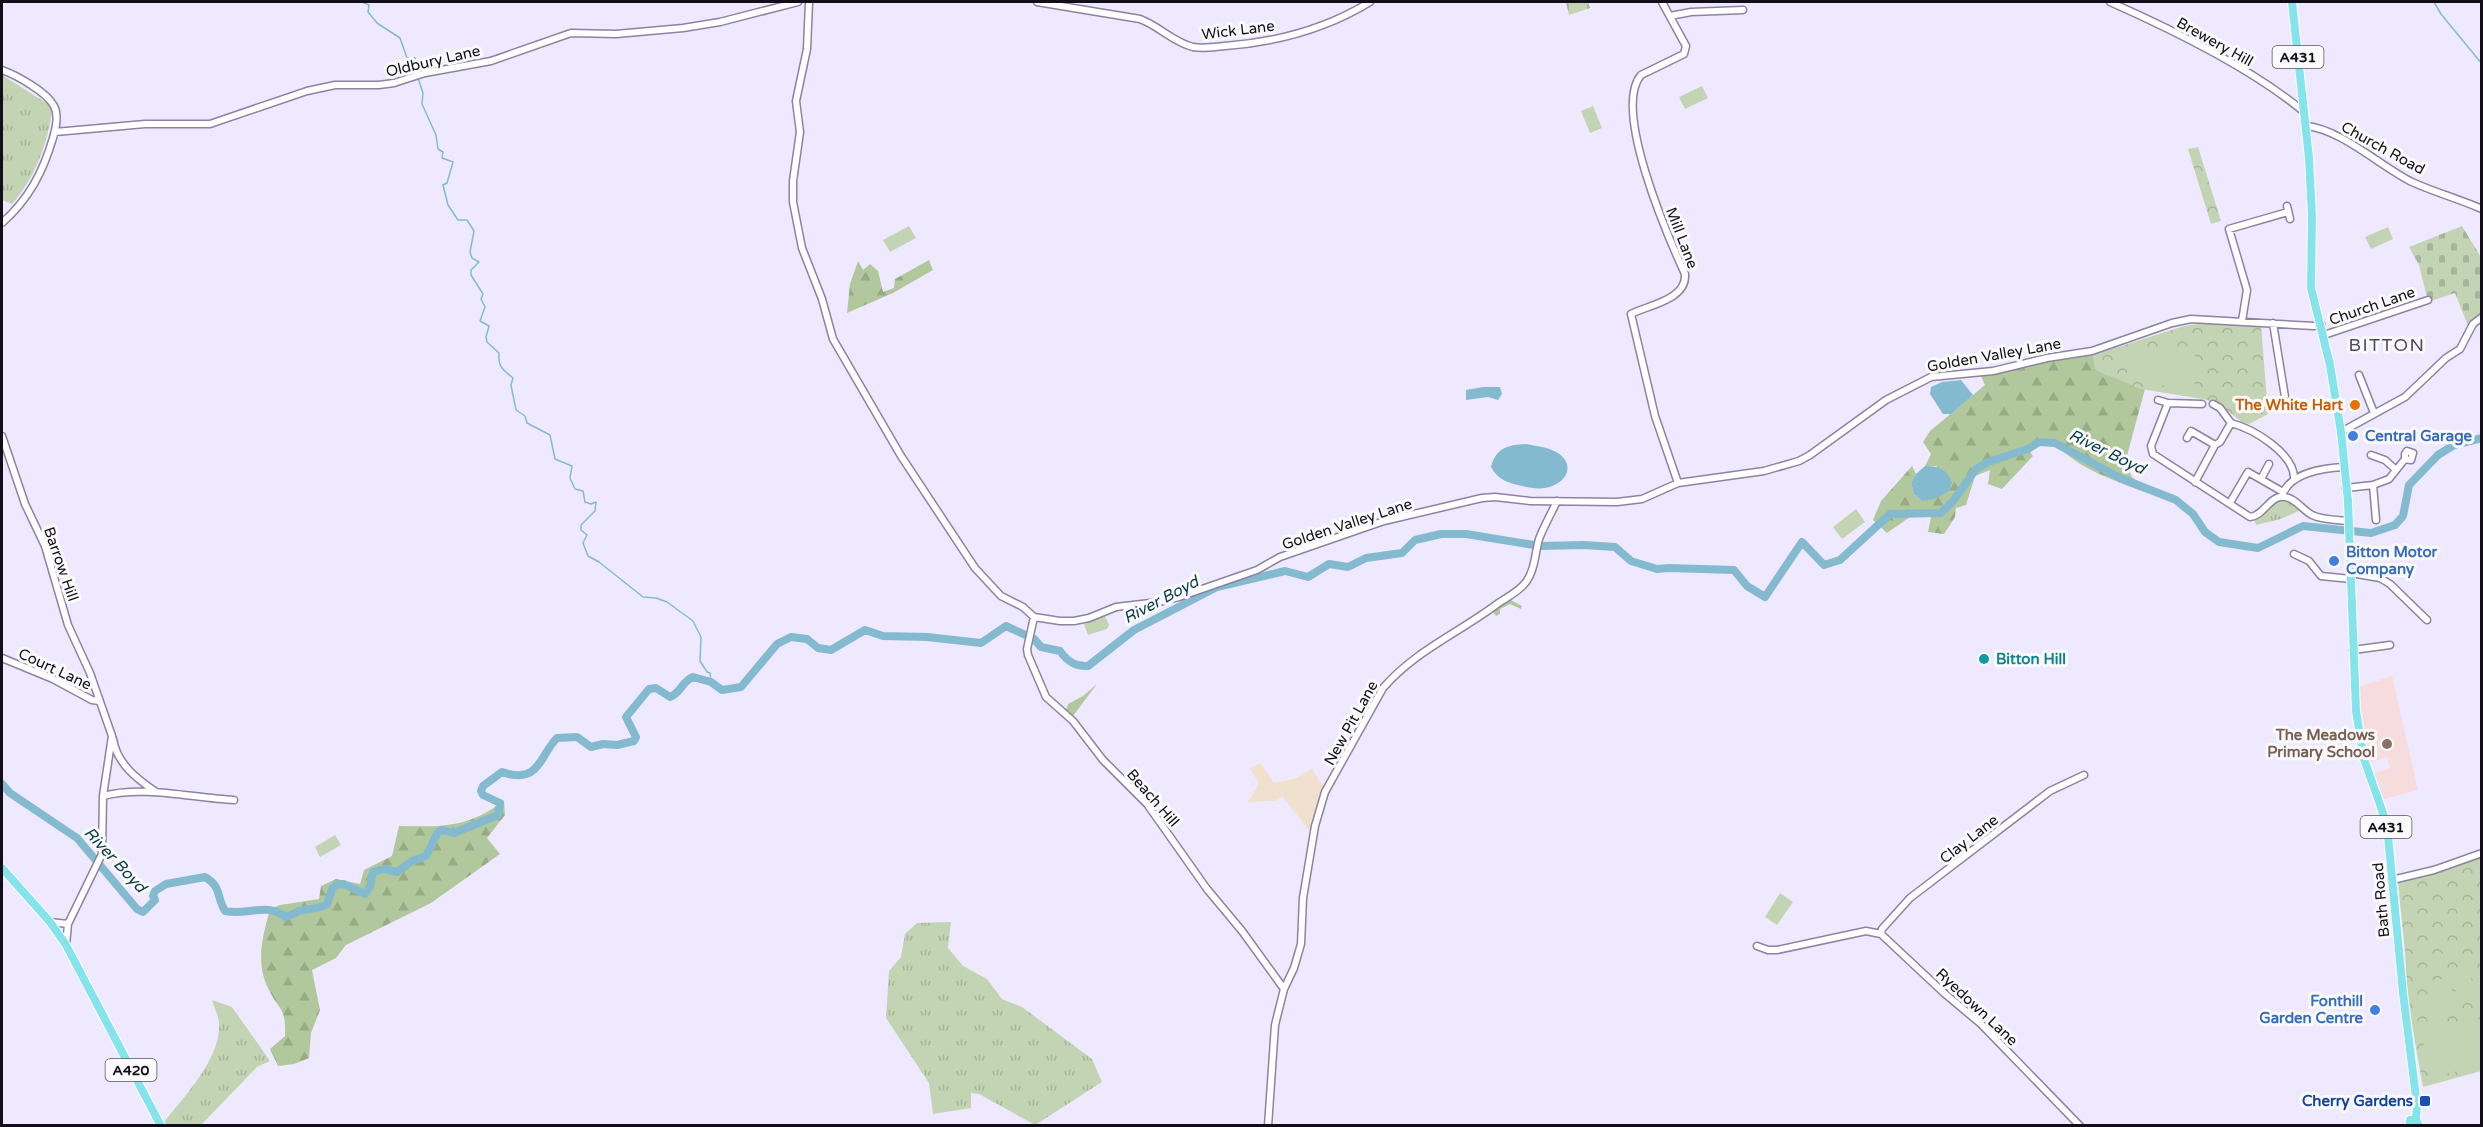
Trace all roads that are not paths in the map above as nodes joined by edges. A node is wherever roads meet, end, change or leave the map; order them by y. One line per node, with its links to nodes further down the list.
1 (798, 2): 13 (street, Oldbury Lane)
2 (809, 2): 53 (street)
3 (1037, 2): 4 (street, Wick Lane)
4 (1370, 2)
5 (1662, 2): 9 (street, Mill Lane)
6 (2110, 2): 11 (street, Brewery Hill)
7 (2292, 2): 11 (main road, A431)
8 (1743, 10): 9 (street)
9 (1670, 16): 43 (street, Mill Lane)
10 (2, 70): 13 (street)
11 (2304, 112): 12 (main road, A431)
12 (2306, 126): 14 (street, Church Road); 21 (main road, A431)
13 (55, 132): 16 (street)
14 (2481, 208)
15 (2288, 213): 19 (street)
16 (2, 223)
17 (2428, 300): 22 (street, Church Lane)
18 (2481, 317): 29 (street)
19 (2242, 321): 20 (street, Golden Valley Lane); 43 (street, Golden Valley Lane)
20 (2273, 322): 21 (street, Golden Valley Lane); 24 (street)
21 (2320, 324): 22 (main road, A431)
22 (2324, 335): 31 (main road, A431)
23 (2359, 375): 29 (street)
24 (2285, 397)
25 (2158, 400): 26 (street)
26 (2168, 403): 27 (street); 42 (street)
27 (2202, 404)
28 (2213, 404): 30 (street)
29 (2374, 413): 31 (street)
30 (2231, 423): 34 (street); 41 (street)
31 (2341, 432): 38 (main road, A431)
32 (2, 435): 58 (street, Barrow Hill)
33 (2187, 438): 34 (street)
34 (2215, 445): 42 (street)
35 (2371, 454): 39 (street)
36 (2405, 459): 39 (street)
37 (2269, 464): 40 (street)
38 (2344, 467): 41 (street); 45 (main road, A431)
39 (2395, 469): 44 (street)
40 (2261, 479): 46 (street); 48 (street)
41 (2294, 479): 46 (street)
42 (2195, 482): 46 (street)
43 (1678, 483): 47 (street, Golden Valley Lane)
44 (2373, 485): 45 (street); 49 (street)
45 (2346, 488): 50 (main road, A431)
46 (2283, 494): 50 (street)
47 (1557, 501): 53 (street, Golden Valley Lane); 72 (street, New Pit Lane)
48 (2231, 501)
49 (2376, 520)
50 (2349, 523): 52 (main road, Bath Road / A431)
51 (2294, 554): 52 (street)
52 (2351, 576): 54 (street); 56 (main road, Bath Road / A431)
53 (1034, 617): 72 (street, Beach Hill)
54 (2427, 620)
55 (2390, 645): 56 (street)
56 (2353, 650): 66 (main road, Bath Road / A431)
57 (2, 658): 58 (street, Court Lane)
58 (99, 701): 59 (street, Barrow Hill)
59 (111, 733): 61 (street, Barrow Hill); 62 (street)
60 (2084, 775): 69 (street, Clay Lane)
61 (160, 794): 62 (street); 63 (street)
62 (103, 796): 68 (street)
63 (234, 800)
64 (2481, 853): 66 (street)
65 (2, 868): 67 (main road, A420)
66 (2392, 880): 73 (main road, Bath Road / A431)
67 (50, 922): 68 (street); 70 (main road, A420)
68 (68, 924): 70 (street)
69 (1881, 934): 71 (street); 76 (street, Ryedown Lane)
70 (66, 945): 74 (main road, A420)
71 (1757, 946)
72 (1284, 989): 75 (street, New Pit Lane)
73 (2418, 1122): 77 (main road, A431)
74 (161, 1125)
75 (1269, 1125)
76 (2080, 1125)
77 (2410, 1125)

